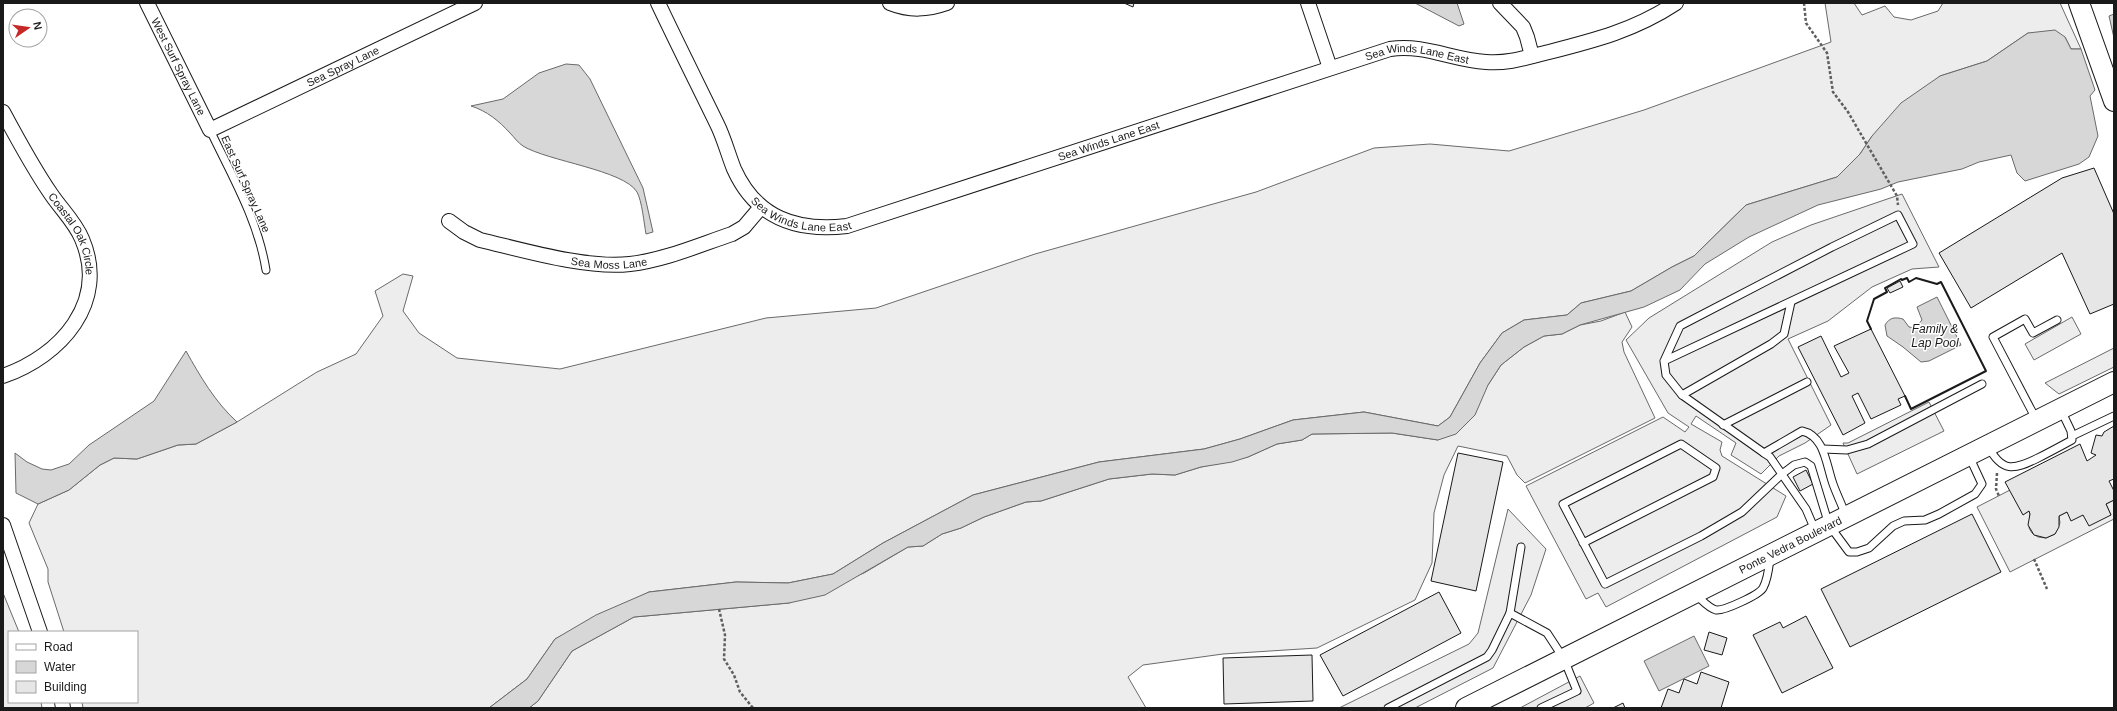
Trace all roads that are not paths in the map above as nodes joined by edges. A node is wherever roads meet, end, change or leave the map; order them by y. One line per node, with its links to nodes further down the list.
1 (147, 3): 14 (street, West Surf Spray Lane)
2 (475, 3): 14 (street, Sea Spray Lane)
3 (658, 3): 15 (street, Sea Winds Lane East)
4 (890, 3): 5 (street)
5 (947, 3)
6 (1308, 3): 11 (street)
7 (1500, 3): 10 (street)
8 (1676, 3): 10 (street, Sea Winds Lane East)
9 (2080, 3): 12 (street)
10 (1532, 56): 11 (street, Sea Winds Lane East)
11 (1330, 68): 15 (street, Sea Winds Lane East)
12 (2114, 101)
13 (3, 112): 21 (street, Coastal Oak Circle)
14 (210, 130): 17 (lane, East Surf Spray Lane)
15 (761, 207): 16 (street, Sea Moss Lane)
16 (449, 221)
17 (266, 270)
18 (1791, 302): 20 (lane); 20 (lane); 25 (lane)
19 (2057, 320): 28 (lane)
20 (1664, 361): 25 (lane)
21 (3, 376)
22 (1807, 382): 29 (lane)
23 (2114, 382): 26 (street, Ponte Vedra Boulevard)
24 (1982, 384): 32 (lane)
25 (1682, 395): 29 (lane)
26 (2060, 409): 28 (street, Ponte Vedra Boulevard); 30 (lane)
27 (2114, 416): 30 (lane)
28 (2037, 421): 31 (street, Ponte Vedra Boulevard)
29 (1724, 425): 33 (lane)
30 (2072, 436): 31 (lane)
31 (1988, 446): 34 (street, Ponte Vedra Boulevard)
32 (1823, 449): 33 (lane); 37 (lane)
33 (1764, 453): 35 (lane)
34 (1968, 455): 37 (street, Ponte Vedra Boulevard); 37 (lane)
35 (1782, 474): 37 (lane); 37 (lane); 38 (lane)
36 (3, 525): 43 (street)
37 (1831, 525): 40 (street, Ponte Vedra Boulevard)
38 (1583, 543): 38 (lane)
39 (1521, 547): 42 (lane)
40 (1771, 555): 41 (street, Ponte Vedra Boulevard); 41 (lane)
41 (1695, 593): 44 (street, Ponte Vedra Boulevard)
42 (1510, 613): 44 (lane); 45 (lane)
43 (40, 631)
44 (1564, 659): 46 (street, Ponte Vedra Boulevard); 47 (lane)
45 (1388, 708)
46 (1466, 708)
47 (1541, 708)

